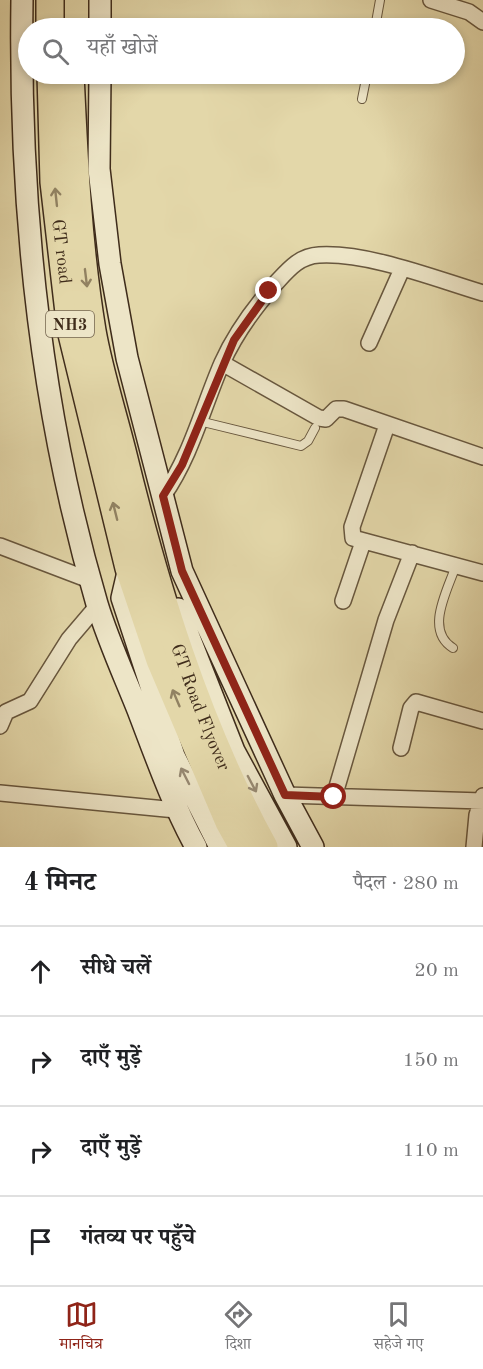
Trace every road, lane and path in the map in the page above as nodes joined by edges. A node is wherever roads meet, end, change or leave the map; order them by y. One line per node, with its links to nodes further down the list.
1 (22, 0): 8 (street)
2 (50, 0): 9 (highway)
3 (69, 0): 10 (highway)
4 (100, 0): 11 (street)
5 (380, 0): 12 (lane)
6 (431, 0): 7 (street)
7 (470, 6): 13 (street)
8 (22, 18)
9 (50, 18)
10 (68, 18)
11 (100, 18)
12 (377, 18)
13 (483, 22)
14 (21, 84): 35 (street)
15 (51, 84): 32 (highway, GT road / NH3, one-way to 15)
16 (70, 84): 32 (highway, GT road / NH3, one-way to 32)
17 (100, 84): 28 (street)
18 (365, 84): 19 (lane)
19 (362, 99)
20 (402, 269): 21 (street); 22 (street); 23 (street)
21 (483, 293)
22 (369, 343)
23 (222, 363): 24 (street); 25 (street)
24 (199, 422): 26 (lane); 28 (street)
25 (387, 425): 27 (street); 29 (street)
26 (315, 428)
27 (483, 457)
28 (163, 496): 43 (street)
29 (363, 542): 31 (street); 36 (street)
30 (0, 546): 35 (street)
31 (412, 553): 33 (street); 44 (street)
32 (139, 565): 48 (street, one-way to 32); 49 (highway, GT Road Flyover / NH3, one-way to 32); 50 (highway, GT Road Flyover / NH3); 51 (street, one-way to 51)
33 (456, 565): 34 (street); 38 (lane)
34 (483, 573)
35 (92, 581): 37 (street)
36 (343, 602)
37 (98, 605): 40 (street); 46 (street)
38 (453, 648)
39 (483, 721): 41 (street)
40 (0, 726)
41 (401, 748)
42 (0, 793): 46 (street)
43 (285, 795): 44 (street); 52 (street)
44 (334, 797): 45 (street)
45 (482, 799): 53 (street)
46 (176, 810): 47 (street)
47 (196, 847)
48 (220, 847)
49 (243, 847)
50 (264, 847)
51 (286, 847)
52 (313, 847)
53 (474, 847)

